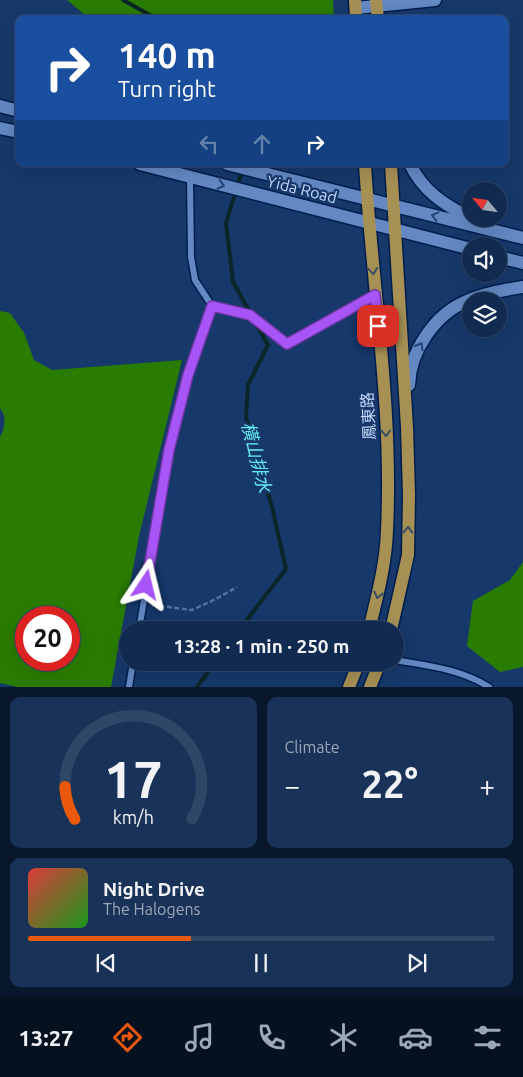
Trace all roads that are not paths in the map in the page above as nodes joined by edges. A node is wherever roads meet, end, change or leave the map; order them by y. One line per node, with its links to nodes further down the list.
1 (435, 0): 2 (street)
2 (377, 2): 3 (street); 4 (main road)
3 (356, 9)
4 (378, 15)
5 (0, 106): 6 (street)
6 (15, 109)
7 (0, 128): 8 (street)
8 (15, 131)
9 (152, 167): 14 (street, Yida Road)
10 (239, 167): 15 (street, Yida Road)
11 (365, 167): 15 (main road, 鳳東路)
12 (391, 167): 16 (main road)
13 (412, 167): 17 (street)
14 (190, 177): 18 (street, Yida Road, one-way to 18); 27 (lane)
15 (367, 199): 16 (street, Yida Road); 18 (main road, 鳳東路)
16 (393, 205): 20 (main road); 21 (street, Yida Road, one-way to 16)
17 (462, 212)
18 (369, 222): 20 (street, Yida Road); 26 (main road, 鳳東路, one-way to 26)
19 (497, 228): 21 (street)
20 (395, 230): 22 (street, Yida Road); 28 (main road)
21 (519, 237)
22 (462, 248)
23 (507, 259): 24 (street)
24 (523, 263)
25 (523, 287): 28 (street, one-way to 25)
26 (375, 295): 27 (lane); 30 (main road, 鳳東路, one-way to 30)
27 (212, 306): 29 (lane)
28 (407, 427): 31 (main road, one-way to 28)
29 (140, 621)
30 (371, 621)
31 (394, 621)
32 (404, 661): 39 (lane)
33 (132, 671): 36 (lane)
34 (355, 671): 37 (main road)
35 (376, 671): 38 (main road)
36 (129, 687)
37 (349, 687)
38 (370, 687)
39 (489, 687)

